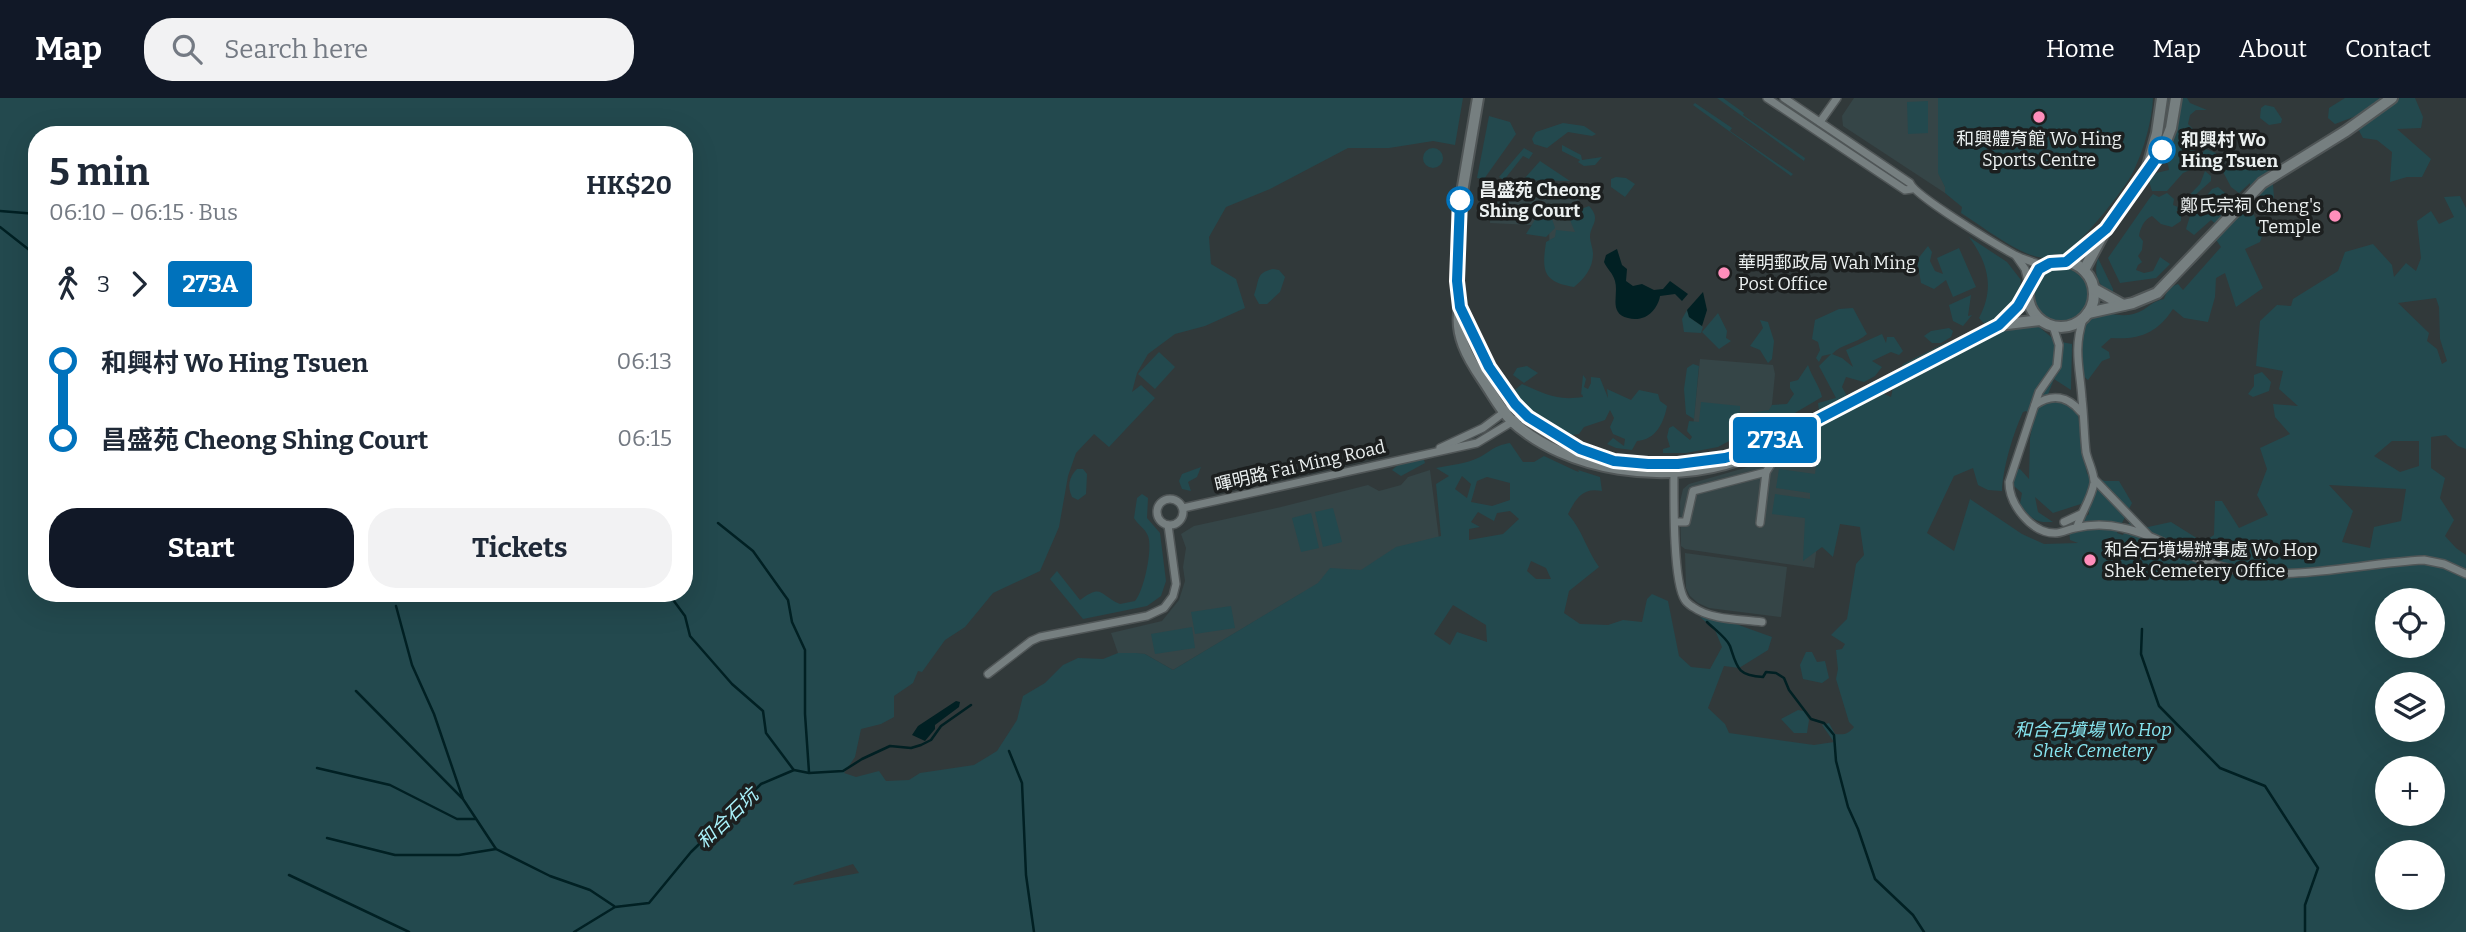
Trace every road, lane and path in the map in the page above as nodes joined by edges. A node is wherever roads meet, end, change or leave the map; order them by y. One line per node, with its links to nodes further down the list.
1 (1478, 98): 19 (street)
2 (1767, 98): 10 (street)
3 (1784, 98): 8 (street)
4 (1837, 98): 8 (street)
5 (2162, 98): 9 (street)
6 (2176, 98): 9 (street)
7 (2392, 98): 18 (street)
8 (1820, 122): 10 (street)
9 (2146, 173): 11 (street)
10 (1912, 189): 12 (street)
11 (2106, 229): 13 (street); 15 (street)
12 (2015, 255): 14 (street); 16 (street)
13 (2066, 262): 14 (street); 15 (street)
14 (2043, 266): 16 (street)
15 (2084, 270): 17 (street)
16 (2029, 287): 21 (street); 22 (street)
17 (2094, 289): 18 (street); 20 (street)
18 (2123, 305): 20 (street)
19 (1460, 307): 24 (street); 26 (street)
20 (2086, 316): 23 (street); 27 (street)
21 (2040, 320): 22 (street); 23 (street)
22 (1999, 325): 32 (street)
23 (2053, 326): 25 (street)
24 (1515, 404): 26 (street, 暉明路 Fai Ming Road); 28 (street)
25 (2034, 405): 27 (street); 41 (street)
26 (1505, 412): 29 (street); 30 (street, 暉明路 Fai Ming Road)
27 (2082, 413): 34 (street)
28 (1525, 414): 29 (street, 暉明路 Fai Ming Road); 32 (street)
29 (1514, 422): 30 (street, 暉明路 Fai Ming Road); 32 (street)
30 (1423, 455): 35 (street, 暉明路 Fai Ming Road)
31 (1802, 456): 33 (street)
32 (1674, 467): 37 (street)
33 (1766, 472): 37 (street); 39 (street)
34 (2094, 479): 36 (street); 42 (street)
35 (1183, 508): 40 (street); 40 (street, 暉明路 Fai Ming Road)
36 (2081, 514): 38 (street); 41 (street)
37 (1675, 522): 44 (street)
38 (2064, 522)
39 (1760, 523)
40 (1167, 525): 45 (street)
41 (2077, 527): 42 (street)
42 (2148, 536): 43 (street)
43 (2466, 574)
44 (1762, 622)
45 (988, 674)

